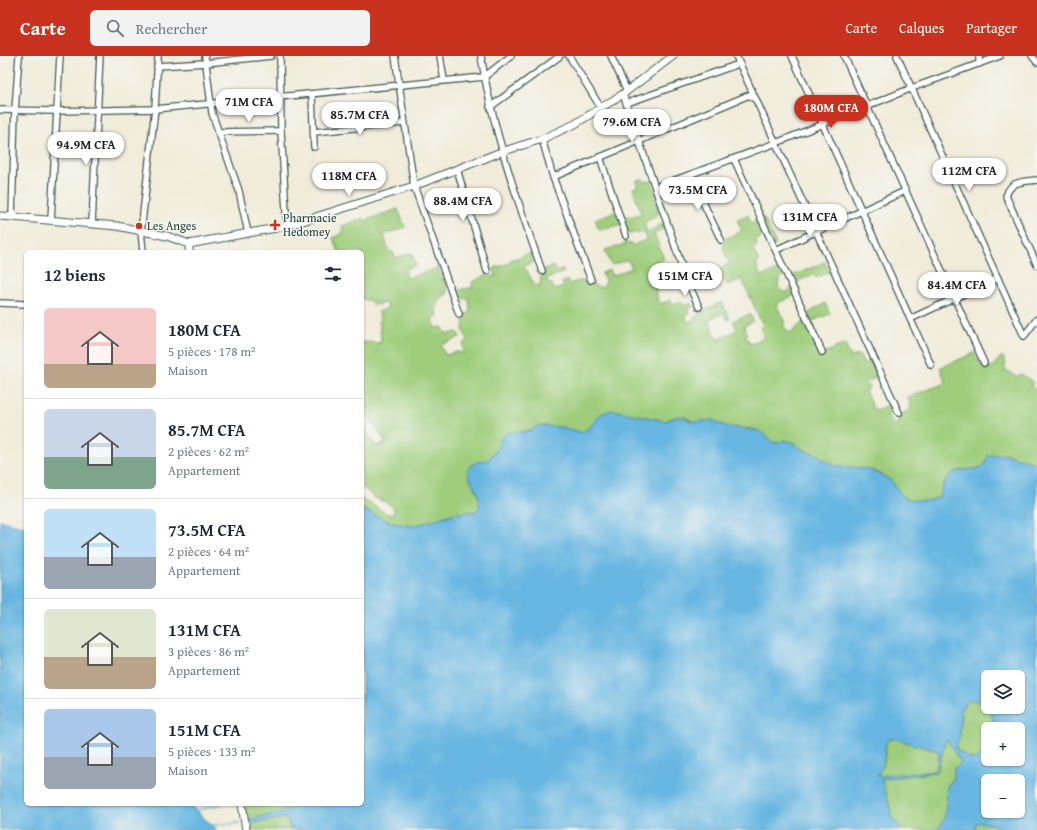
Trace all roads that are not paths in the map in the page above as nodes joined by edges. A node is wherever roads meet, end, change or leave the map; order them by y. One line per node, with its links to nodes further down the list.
1 (19, 56): 43 (street)
2 (60, 56): 44 (street)
3 (100, 56): 45 (street)
4 (158, 56): 27 (street)
5 (205, 56): 24 (street)
6 (271, 56): 24 (street)
7 (280, 56): 34 (street)
8 (395, 56): 30 (street)
9 (440, 56): 29 (street)
10 (481, 56): 28 (street)
11 (511, 56): 28 (street)
12 (560, 56): 38 (street)
13 (569, 56): 40 (street)
14 (611, 56): 32 (street)
15 (673, 56): 32 (street)
16 (736, 56): 25 (street)
17 (792, 56): 47 (street)
18 (844, 56): 39 (street)
19 (897, 56): 31 (street)
20 (979, 56): 26 (street)
21 (1000, 56): 26 (street)
22 (1032, 56): 23 (street)
23 (1037, 62)
24 (206, 63): 27 (street); 37 (street)
25 (739, 64): 35 (street); 36 (street)
26 (979, 64): 31 (street)
27 (157, 66): 41 (street)
28 (484, 77): 29 (street); 38 (street)
29 (444, 80): 30 (street)
30 (399, 85): 33 (street); 46 (street)
31 (912, 88): 39 (street); 83 (street)
32 (625, 92): 36 (street); 40 (street)
33 (312, 95): 34 (street); 50 (street)
34 (281, 97): 37 (street); 48 (street)
35 (756, 100): 52 (street); 53 (street)
36 (627, 103): 52 (street)
37 (210, 104): 41 (street); 49 (street)
38 (490, 107): 55 (street)
39 (867, 107): 47 (street); 64 (street)
40 (601, 108): 51 (street)
41 (155, 109): 45 (street); 71 (street)
42 (0, 110): 43 (street)
43 (15, 110): 44 (street); 67 (street)
44 (57, 111): 45 (street); 68 (street)
45 (98, 111): 69 (street)
46 (404, 123): 50 (street); 62 (street)
47 (822, 123): 53 (street); 65 (street)
48 (281, 131): 49 (street); 70 (street)
49 (218, 132): 72 (street)
50 (314, 132): 54 (street)
51 (542, 138): 55 (street); 60 (street)
52 (640, 140): 56 (street); 63 (street)
53 (776, 143): 57 (street); 73 (street)
54 (314, 147)
55 (501, 152): 58 (street); 82 (street)
56 (600, 157): 60 (street); 74 (street)
57 (734, 159): 59 (street); 79 (street)
58 (457, 169): 62 (street); 81 (street)
59 (690, 175): 63 (street); 75 (street)
60 (554, 177): 84 (street)
61 (1037, 180): 80 (street)
62 (414, 186): 70 (street); 89 (street)
63 (656, 187): 88 (street)
64 (905, 191): 65 (street); 85 (street)
65 (862, 211): 73 (street); 90 (street)
66 (0, 216): 67 (street)
67 (12, 217): 68 (street)
68 (51, 220): 69 (street)
69 (92, 223): 71 (street)
70 (287, 226): 72 (street)
71 (141, 231): 76 (street); 77 (street)
72 (248, 232): 76 (street)
73 (816, 232): 79 (street); 95 (street)
74 (626, 236)
75 (721, 240)
76 (189, 244): 78 (street)
77 (143, 250)
78 (189, 250)
79 (776, 250): 92 (street)
80 (1037, 265)
81 (487, 271)
82 (542, 271)
83 (998, 278): 85 (street); 91 (street)
84 (591, 280)
85 (954, 298): 90 (street); 93 (street)
86 (0, 304): 87 (street)
87 (24, 304)
88 (699, 307)
89 (460, 314)
90 (910, 319): 94 (street)
91 (1037, 319)
92 (822, 352)
93 (984, 363)
94 (930, 365)
95 (899, 413)
96 (242, 806): 97 (street)
97 (246, 830)

